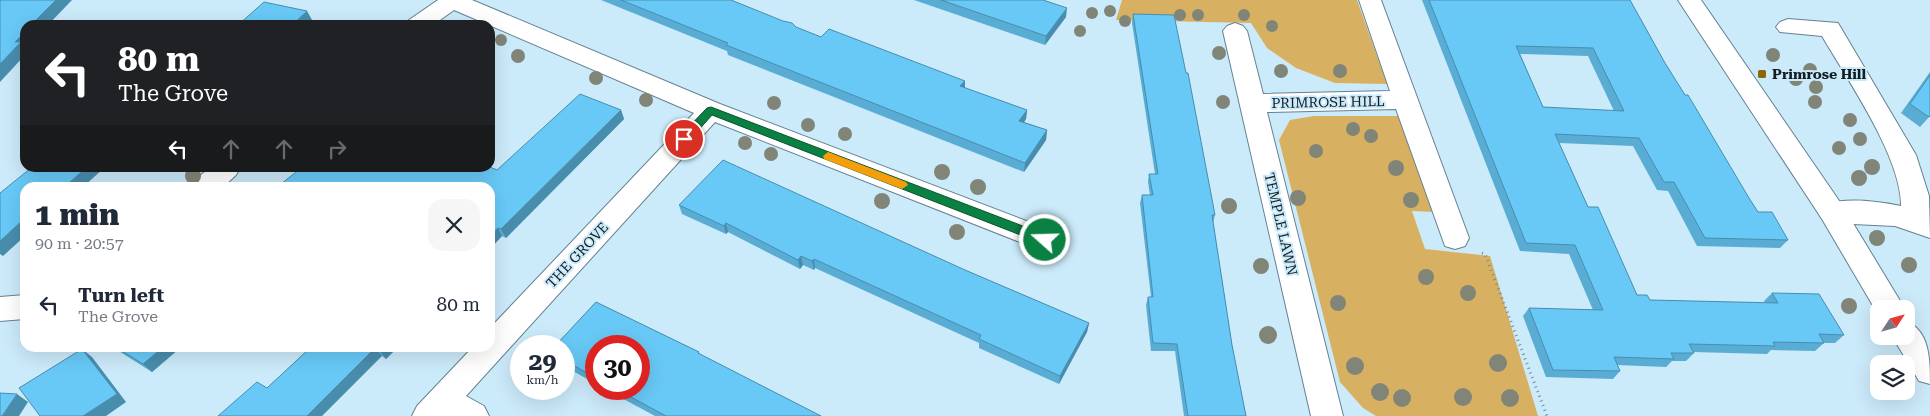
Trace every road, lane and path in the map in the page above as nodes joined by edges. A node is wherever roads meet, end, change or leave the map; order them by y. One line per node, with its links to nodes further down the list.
1 (451, 0): 4 (street); 9 (street)
2 (1370, 0): 7 (street, PRIMROSE HILL)
3 (1689, 0): 12 (street)
4 (424, 20)
5 (1788, 27): 13 (street)
6 (1234, 31): 8 (street, TEMPLE LAWN)
7 (1404, 100): 8 (street, PRIMROSE HILL); 14 (street, PRIMROSE HILL)
8 (1252, 103): 25 (street, TEMPLE LAWN)
9 (711, 110): 15 (street); 19 (street, THE GROVE)
10 (222, 172): 11 (street)
11 (210, 182)
12 (1832, 212): 13 (street); 16 (street)
13 (1922, 223)
14 (1455, 238): 26 (path)
15 (1045, 240)
16 (1885, 300)
17 (20, 307): 18 (street)
18 (0, 309)
19 (495, 343)
20 (1913, 345): 22 (street)
21 (487, 352): 23 (street, THE GROVE)
22 (1930, 371)
23 (435, 408): 24 (street, THE GROVE)
24 (473, 416)
25 (1327, 416)
26 (1547, 416)

